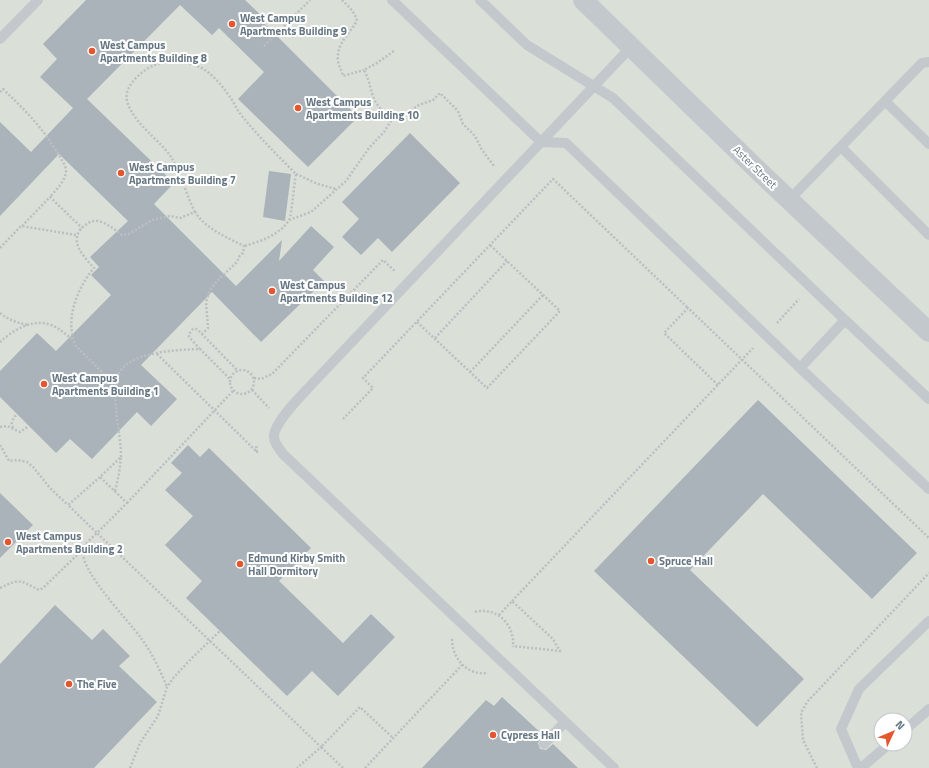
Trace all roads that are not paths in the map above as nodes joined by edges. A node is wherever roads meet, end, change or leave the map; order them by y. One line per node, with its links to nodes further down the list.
1 (38, 0): 5 (lane)
2 (392, 0): 10 (lane)
3 (480, 0): 8 (lane)
4 (583, 0): 6 (street, Aster Street)
5 (0, 39)
6 (631, 47): 8 (lane); 13 (street, Aster Street)
7 (929, 62): 9 (lane)
8 (593, 86): 10 (lane); 15 (lane)
9 (885, 101): 11 (lane); 12 (lane)
10 (541, 142): 17 (lane); 22 (lane)
11 (929, 144)
12 (841, 147): 13 (lane); 14 (lane)
13 (790, 199): 16 (street, Aster Street)
14 (929, 235)
15 (845, 320): 17 (lane); 18 (lane)
16 (929, 332)
17 (800, 368): 19 (lane)
18 (929, 399)
19 (929, 489)
20 (929, 621): 27 (lane)
21 (929, 709): 23 (lane)
22 (565, 722): 24 (lane); 26 (lane)
23 (913, 723)
24 (544, 744)
25 (880, 752): 28 (lane)
26 (614, 768)
27 (858, 768)
28 (861, 768)

